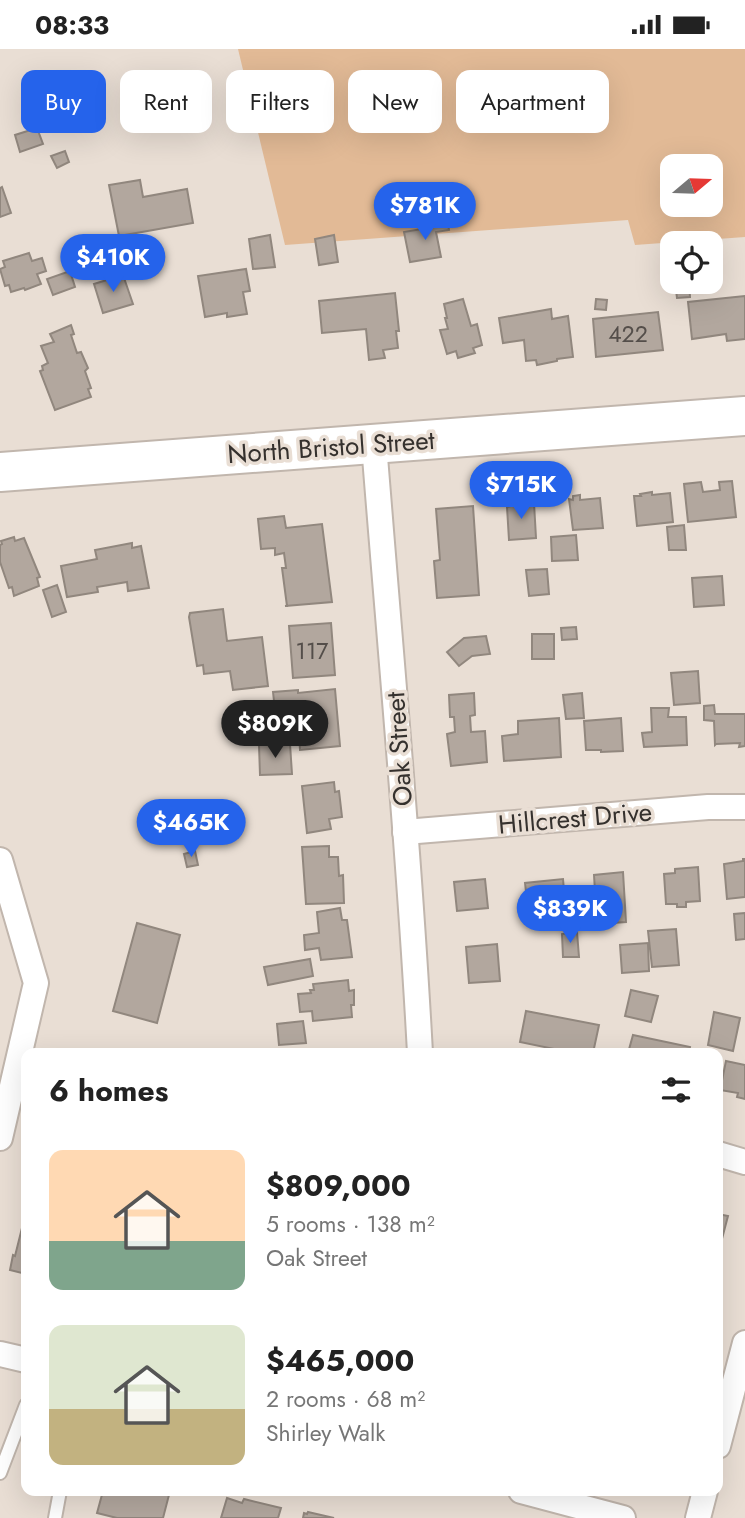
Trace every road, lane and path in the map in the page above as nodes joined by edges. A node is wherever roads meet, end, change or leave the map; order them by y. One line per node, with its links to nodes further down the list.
1 (745, 416): 2 (main road, North Bristol Street)
2 (374, 444): 3 (main road, North Bristol Street); 5 (street, Oak Street)
3 (1, 469)
4 (745, 807): 5 (street, Hillcrest Drive)
5 (405, 832): 7 (street, Oak Street)
6 (1, 864): 8 (street)
7 (420, 1048)
8 (0, 1138)
9 (723, 1155): 10 (street)
10 (745, 1162)
11 (745, 1343): 15 (street)
12 (0, 1354): 13 (street)
13 (21, 1359)
14 (21, 1418): 16 (lane)
15 (723, 1427)
16 (0, 1473)
17 (59, 1496): 20 (lane)
18 (541, 1496): 21 (street)
19 (704, 1496): 22 (street)
20 (55, 1518)
21 (623, 1518)
22 (698, 1518)

